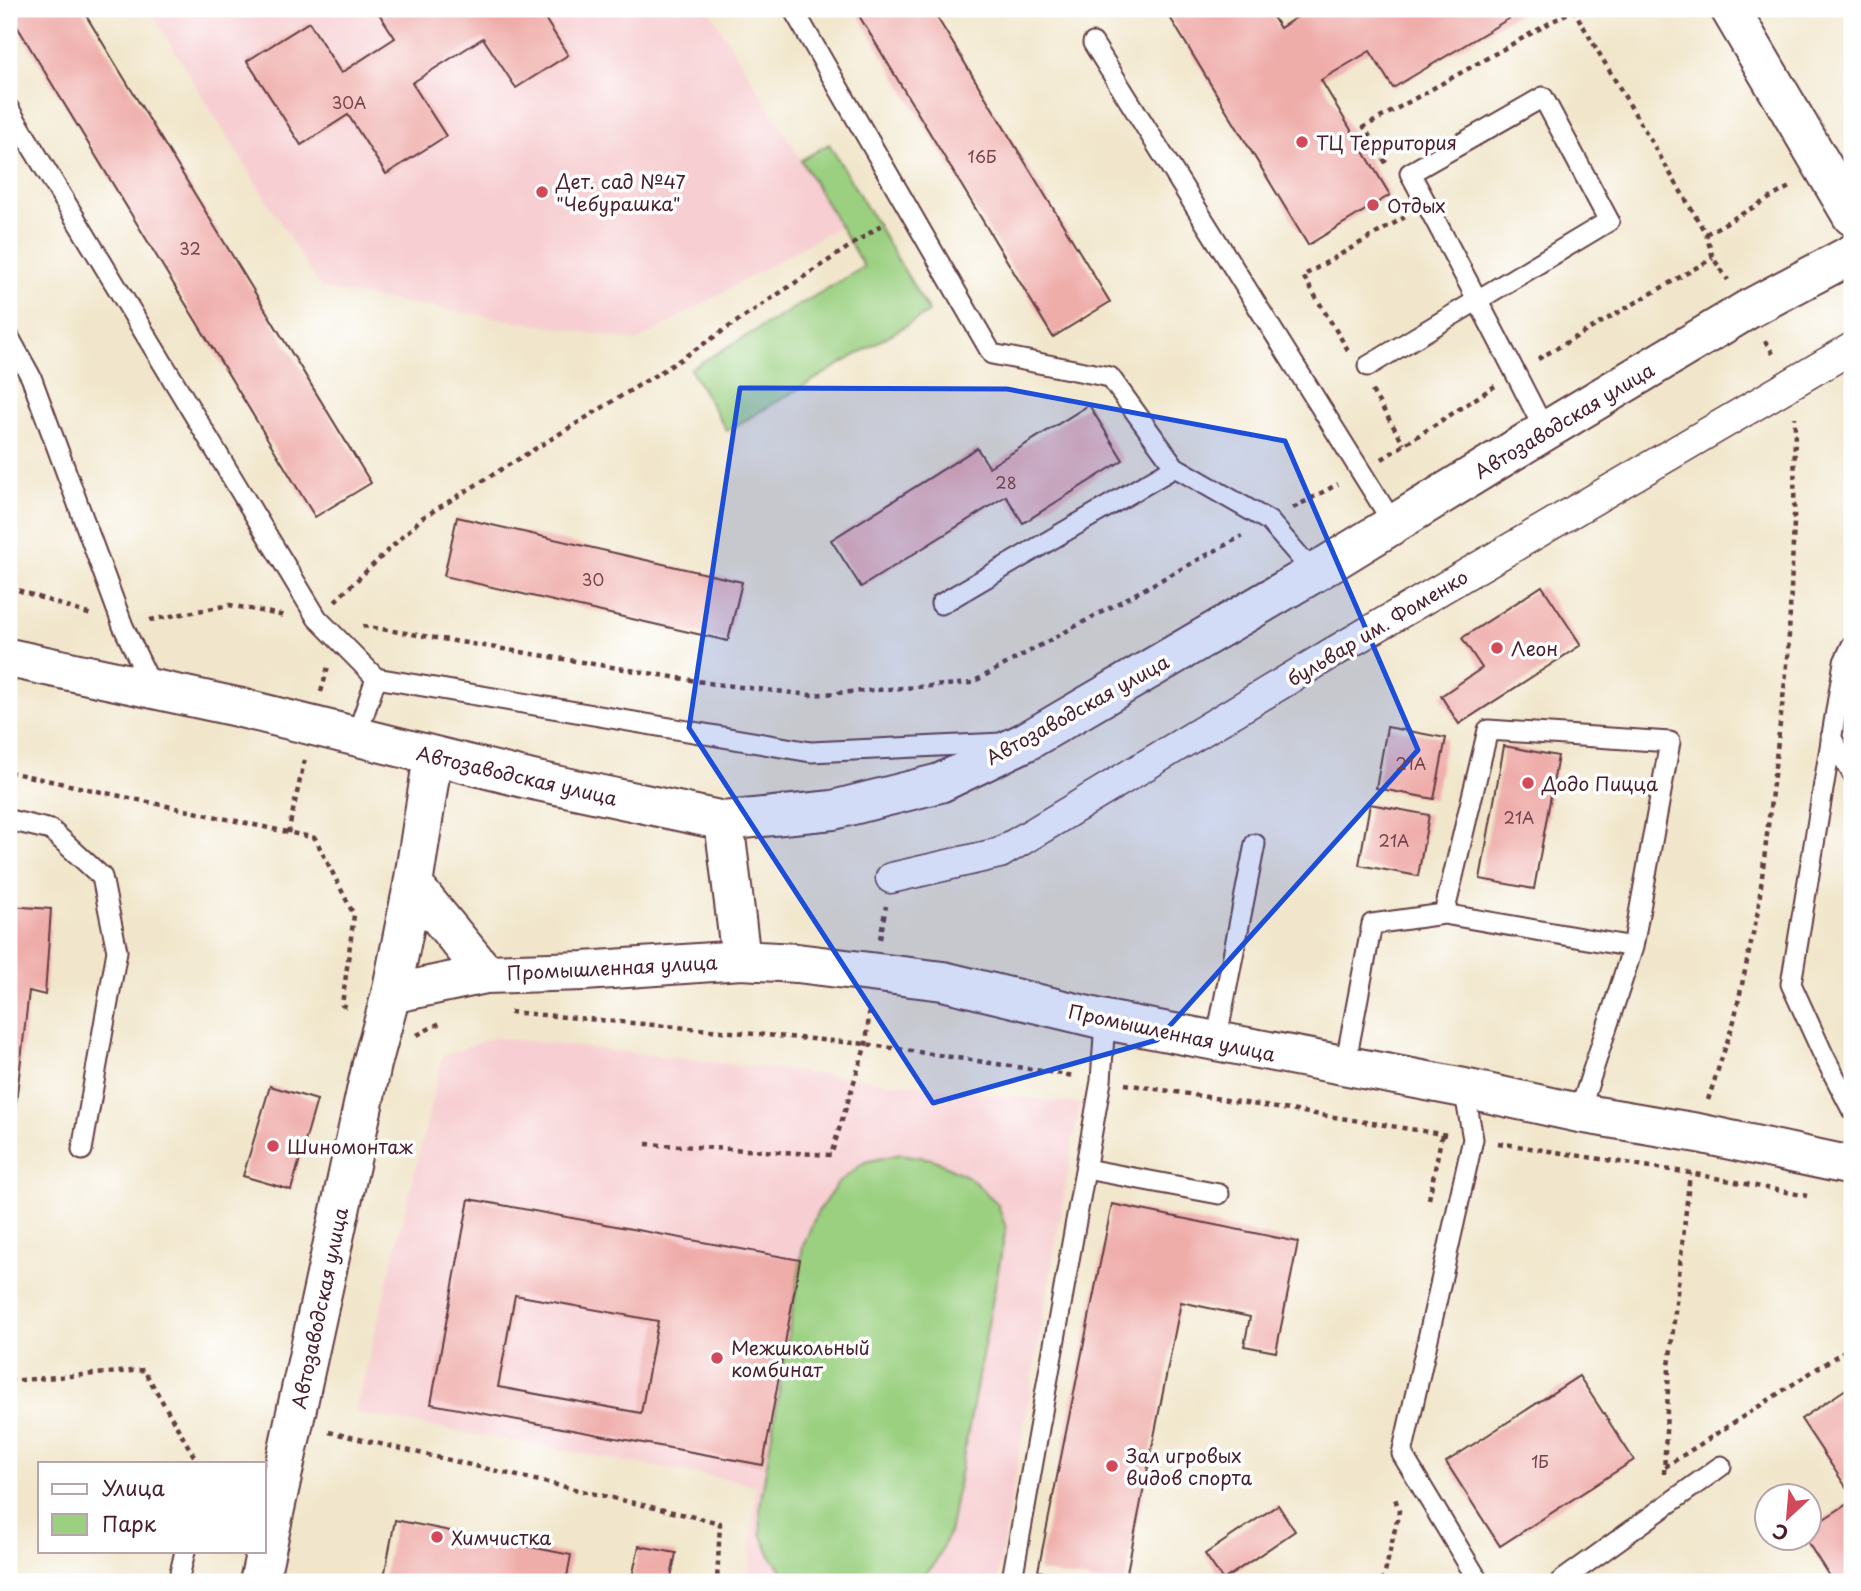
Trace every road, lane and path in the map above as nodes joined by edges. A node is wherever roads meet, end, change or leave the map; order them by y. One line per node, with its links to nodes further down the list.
1 (793, 9): 20 (lane)
2 (1573, 9): 9 (path)
3 (1730, 9): 6 (street)
4 (1093, 43): 21 (lane)
5 (9, 109): 27 (lane)
6 (1825, 168): 7 (street); 9 (path)
7 (1852, 216)
8 (891, 219): 27 (path)
9 (1706, 234): 11 (path)
10 (1852, 254): 13 (street, Автозаводская улица)
11 (1713, 258): 13 (path); 17 (path)
12 (1478, 301): 12 (lane); 16 (lane); 17 (lane)
13 (1747, 310): 18 (path); 19 (street, Автозаводская улица)
14 (9, 337): 31 (lane)
15 (1852, 348): 18 (street, бульвар им. Фоменко)
16 (1368, 366)
17 (1516, 373): 19 (lane); 21 (path)
18 (1791, 384): 41 (street, бульвар им. Фоменко); 59 (path)
19 (1545, 431): 23 (street, Автозаводская улица)
20 (1175, 467): 22 (lane); 25 (lane)
21 (1362, 472): 22 (path); 23 (lane)
22 (1269, 522): 24 (lane); 27 (path)
23 (1393, 523): 24 (street, Автозаводская улица)
24 (1314, 573): 34 (street, Автозаводская улица)
25 (941, 604)
26 (169, 615): 27 (path)
27 (317, 618): 30 (lane)
28 (1852, 645): 33 (lane)
29 (9, 658): 31 (street, Автозаводская улица)
30 (376, 678): 32 (lane); 34 (lane)
31 (153, 690): 32 (street, Автозаводская улица)
32 (356, 735): 35 (street, Автозаводская улица)
33 (1831, 737): 37 (lane); 57 (lane)
34 (1027, 741): 39 (street, Автозаводская улица)
35 (433, 756): 39 (street, Автозаводская улица); 42 (street, Автозаводская улица)
36 (9, 772): 48 (path)
37 (1852, 773)
38 (9, 820): 62 (lane)
39 (724, 821): 45 (street)
40 (1255, 844): 52 (lane)
41 (891, 878): 47 (path)
42 (413, 885): 46 (street); 48 (street, Автозаводская улица)
43 (1444, 914): 44 (lane); 44 (lane); 54 (lane)
44 (1633, 947): 58 (lane)
45 (741, 961): 46 (street, Промышленная улица); 47 (street, Промышленная улица)
46 (486, 974): 48 (street, Промышленная улица)
47 (874, 974): 51 (street, Промышленная улица); 53 (path)
48 (388, 1005): 50 (path); 74 (street, Автозаводская улица)
49 (499, 1011): 53 (path)
50 (451, 1020)
51 (1105, 1020): 52 (street, Промышленная улица); 55 (lane)
52 (1216, 1042): 54 (street, Промышленная улица)
53 (866, 1044): 55 (path); 61 (path)
54 (1345, 1066): 56 (street, Промышленная улица)
55 (1101, 1081): 60 (path); 64 (lane)
56 (1464, 1088): 58 (street, Промышленная улица); 60 (lane)
57 (1852, 1110)
58 (1579, 1113): 59 (street, Промышленная улица)
59 (1698, 1133): 63 (street, Промышленная улица)
60 (1473, 1139): 65 (path); 83 (lane)
61 (646, 1144)
62 (82, 1150)
63 (1852, 1166)
64 (1086, 1169): 66 (lane); 79 (lane)
65 (1690, 1173): 67 (path); 73 (path)
66 (1219, 1194)
67 (1812, 1197)
68 (1852, 1346): 73 (path)
69 (9, 1381): 71 (path)
70 (323, 1430): 82 (path)
71 (197, 1462)
72 (1721, 1466): 75 (lane)
73 (1664, 1468): 75 (path)
74 (273, 1479): 76 (street, Автозаводская улица)
75 (1662, 1507): 84 (lane)
76 (266, 1527)
77 (185, 1552): 80 (lane)
78 (262, 1552): 81 (street, Автозаводская улица)
79 (1013, 1574)
80 (178, 1582)
81 (258, 1582)
82 (717, 1582)
83 (1479, 1582)
84 (1560, 1582)

